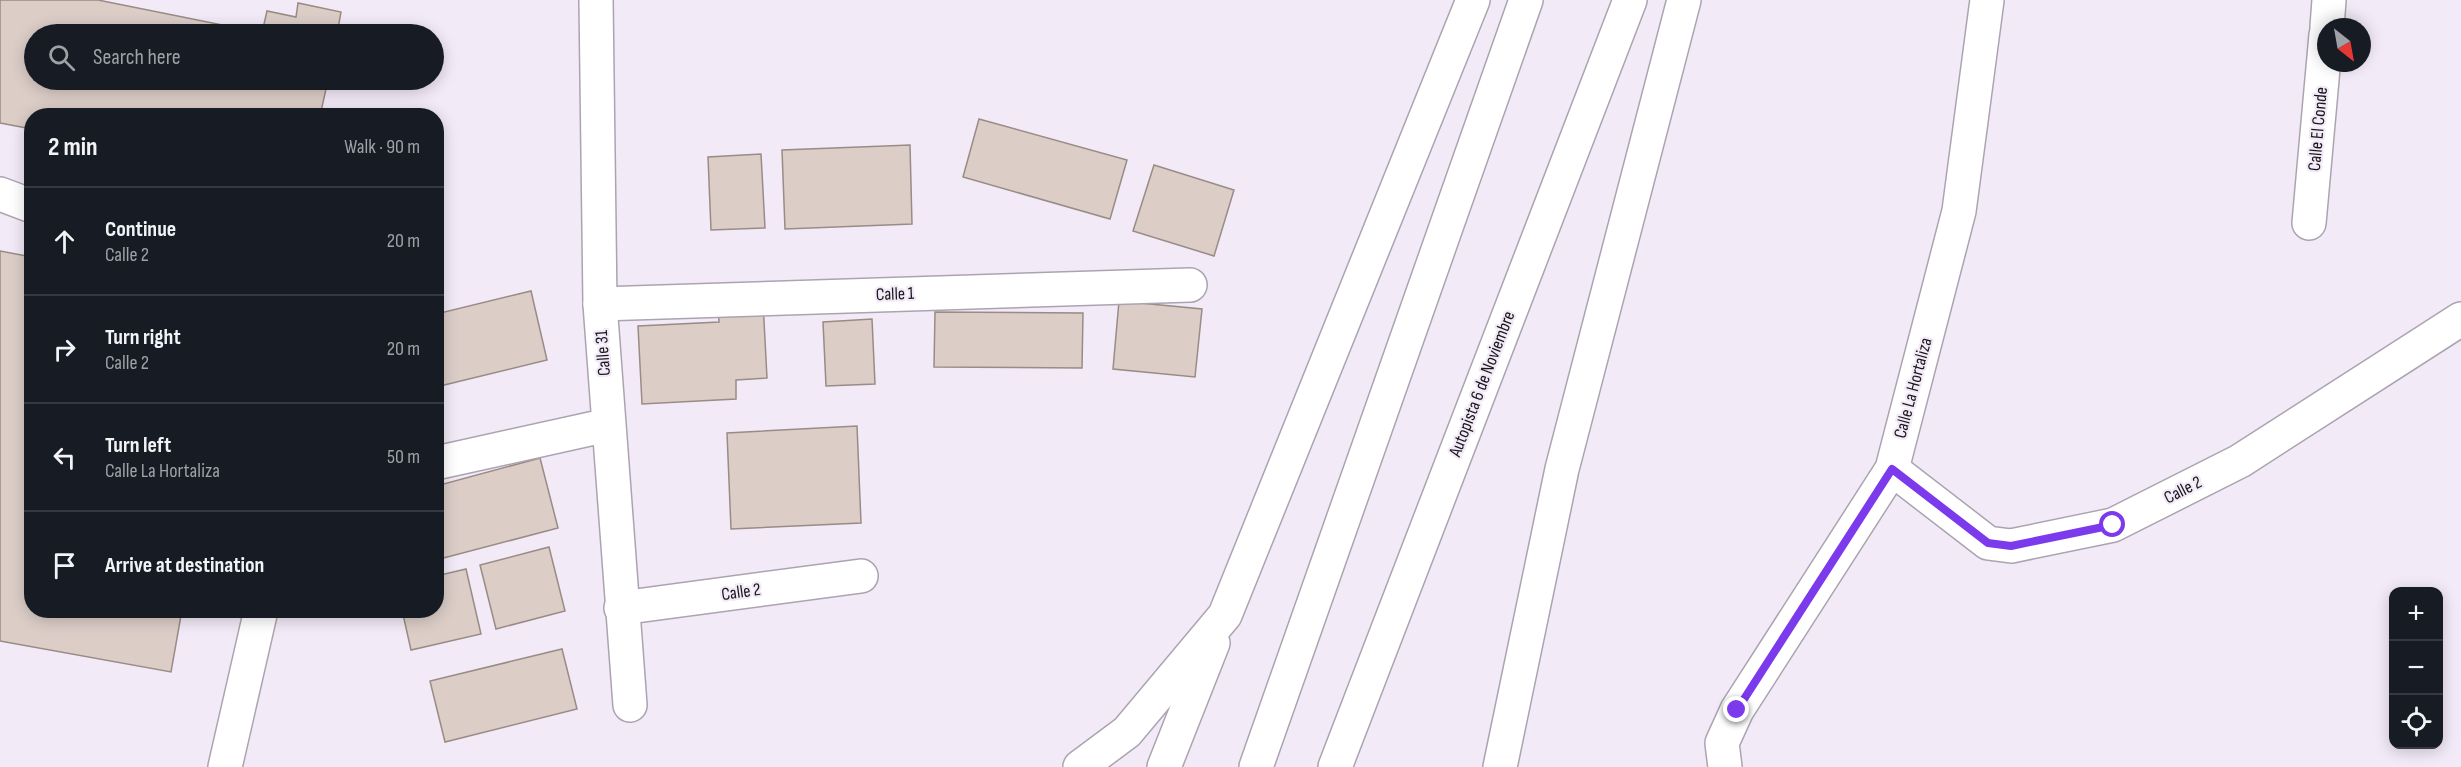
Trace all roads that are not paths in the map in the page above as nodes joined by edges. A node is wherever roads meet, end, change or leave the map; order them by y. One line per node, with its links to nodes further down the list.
1 (596, 0): 14 (main road, Calle 31)
2 (1473, 0): 21 (main road)
3 (1526, 0): 27 (main road)
4 (1630, 0): 28 (main road, Autopista 6 de Noviembre)
5 (1684, 0): 29 (main road)
6 (1987, 0): 18 (main road, Calle La Hortaliza)
7 (2329, 0): 8 (main road)
8 (2328, 18)
9 (2323, 72): 12 (main road, Calle El Conde)
10 (0, 194): 11 (main road)
11 (24, 203)
12 (2309, 223)
13 (1190, 285): 14 (main road, Calle 1)
14 (600, 304): 16 (main road, Calle 31)
15 (2461, 319): 18 (main road, Calle 2)
16 (608, 424): 17 (main road); 20 (main road, Calle 31)
17 (444, 462)
18 (1892, 469): 30 (main road, Calle La Hortaliza)
19 (861, 576): 20 (main road, Calle 2)
20 (621, 608): 23 (main road, Calle 31)
21 (1225, 615): 25 (main road); 26 (main road)
22 (259, 618): 24 (main road)
23 (630, 705)
24 (225, 767)
25 (1080, 767)
26 (1164, 767)
27 (1256, 767)
28 (1335, 767)
29 (1500, 767)
30 (1725, 767)

